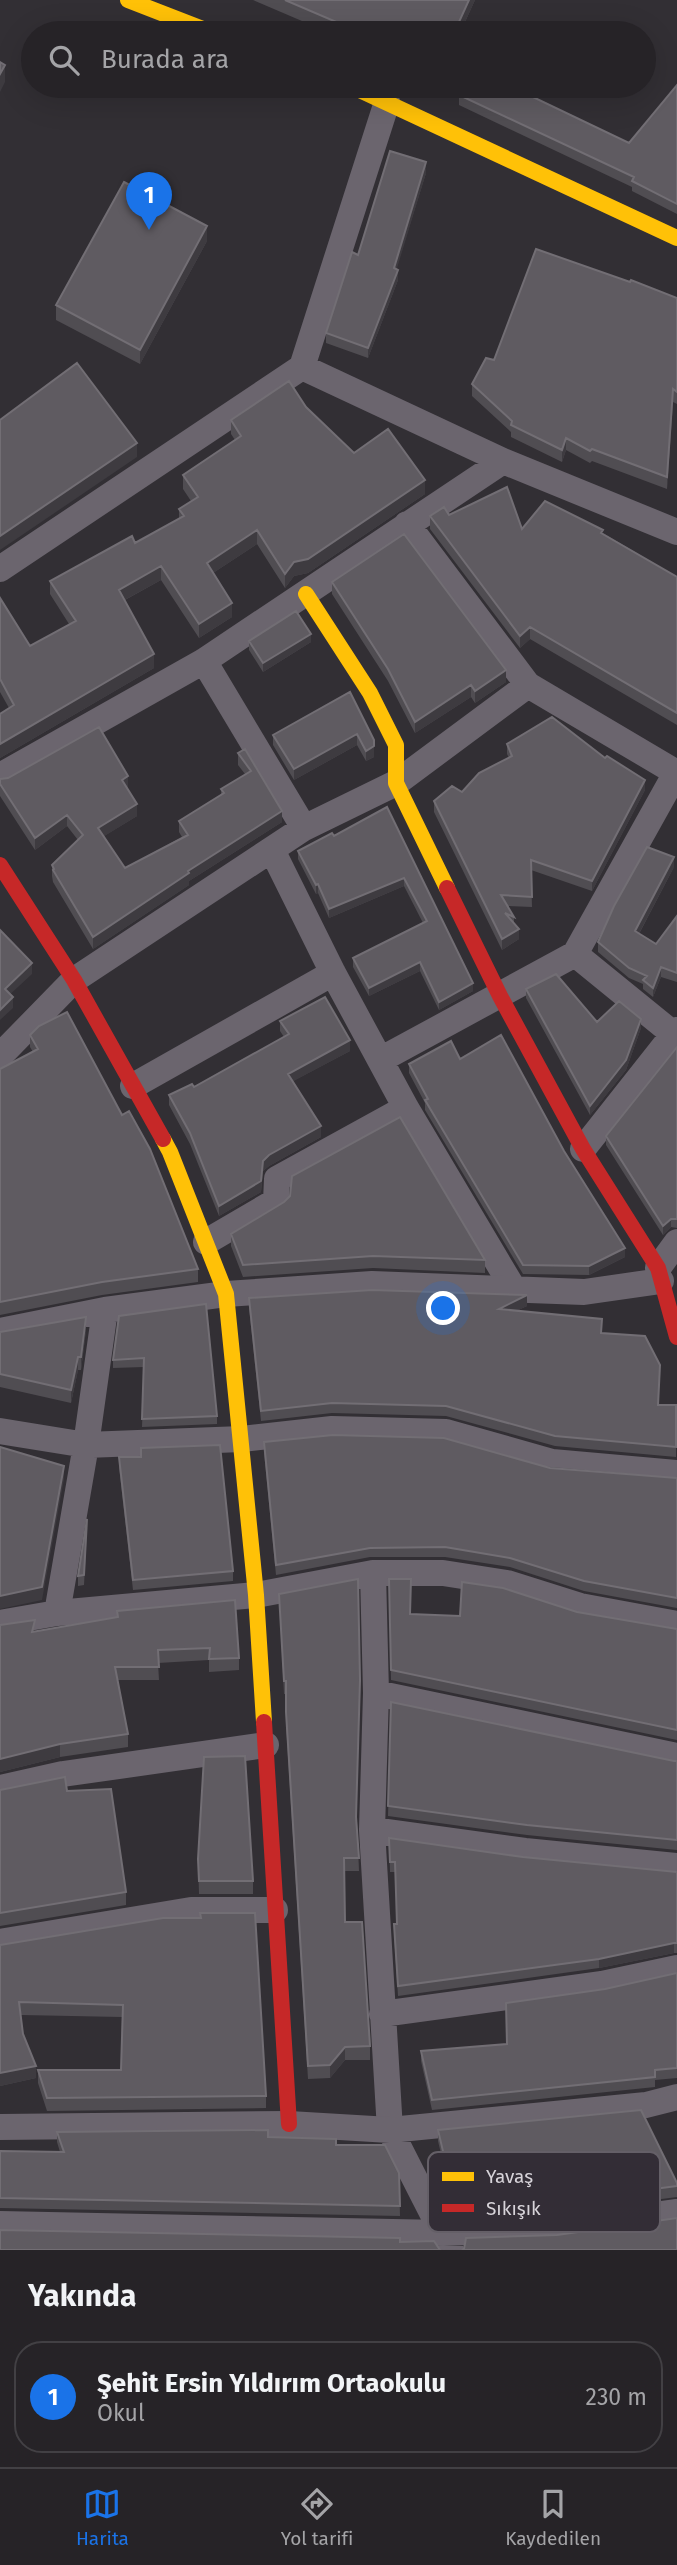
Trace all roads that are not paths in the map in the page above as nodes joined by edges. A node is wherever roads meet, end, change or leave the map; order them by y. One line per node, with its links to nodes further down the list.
1 (128, 0): 2 (street)
2 (182, 21)
3 (378, 98): 4 (street)
4 (387, 102): 5 (street); 6 (street)
5 (677, 238)
6 (302, 367): 7 (street); 10 (street)
7 (503, 461): 8 (street); 9 (street)
8 (407, 524): 11 (street); 13 (street)
9 (677, 532)
10 (0, 569)
11 (306, 594): 12 (street); 16 (street)
12 (205, 661): 15 (street); 17 (street)
13 (528, 685): 14 (street); 16 (street)
14 (677, 772): 20 (street)
15 (0, 776)
16 (396, 783): 17 (street); 23 (street)
17 (304, 828): 18 (street)
18 (272, 850): 21 (street); 22 (street)
19 (0, 864): 22 (street)
20 (575, 954): 23 (street); 24 (street)
21 (333, 973): 26 (street); 27 (street)
22 (74, 980): 25 (street); 27 (street)
23 (500, 996): 26 (street); 29 (street)
24 (676, 1034): 29 (street)
25 (0, 1056)
26 (380, 1060): 28 (street)
27 (133, 1086): 30 (street)
28 (406, 1108): 30 (street); 32 (street)
29 (583, 1149): 33 (street)
30 (206, 1242): 34 (street)
31 (677, 1242): 33 (street)
32 (513, 1288): 33 (street); 34 (street)
33 (666, 1290): 37 (street)
34 (226, 1294): 35 (street); 39 (street)
35 (105, 1310): 36 (street); 40 (street)
36 (0, 1331)
37 (677, 1337)
38 (0, 1431): 40 (street)
39 (242, 1439): 40 (street); 41 (street); 43 (street)
40 (86, 1446): 44 (street)
41 (677, 1473)
42 (373, 1573): 43 (street); 46 (street); 47 (street)
43 (256, 1595): 44 (street); 48 (street)
44 (57, 1613): 45 (street)
45 (0, 1623)
46 (677, 1624)
47 (376, 1693): 49 (street); 51 (street)
48 (266, 1745): 50 (street); 53 (street)
49 (677, 1756)
50 (0, 1787)
51 (372, 1830): 52 (street); 56 (street)
52 (677, 1866)
53 (275, 1910): 54 (street); 58 (street)
54 (0, 1942)
55 (677, 1968): 56 (street)
56 (382, 2014): 60 (street)
57 (677, 2097): 60 (street)
58 (289, 2124): 59 (street); 60 (street)
59 (0, 2127)
60 (390, 2130): 61 (street)
61 (428, 2204)
62 (0, 2224): 64 (street)
63 (528, 2232): 64 (street)
64 (447, 2241)

